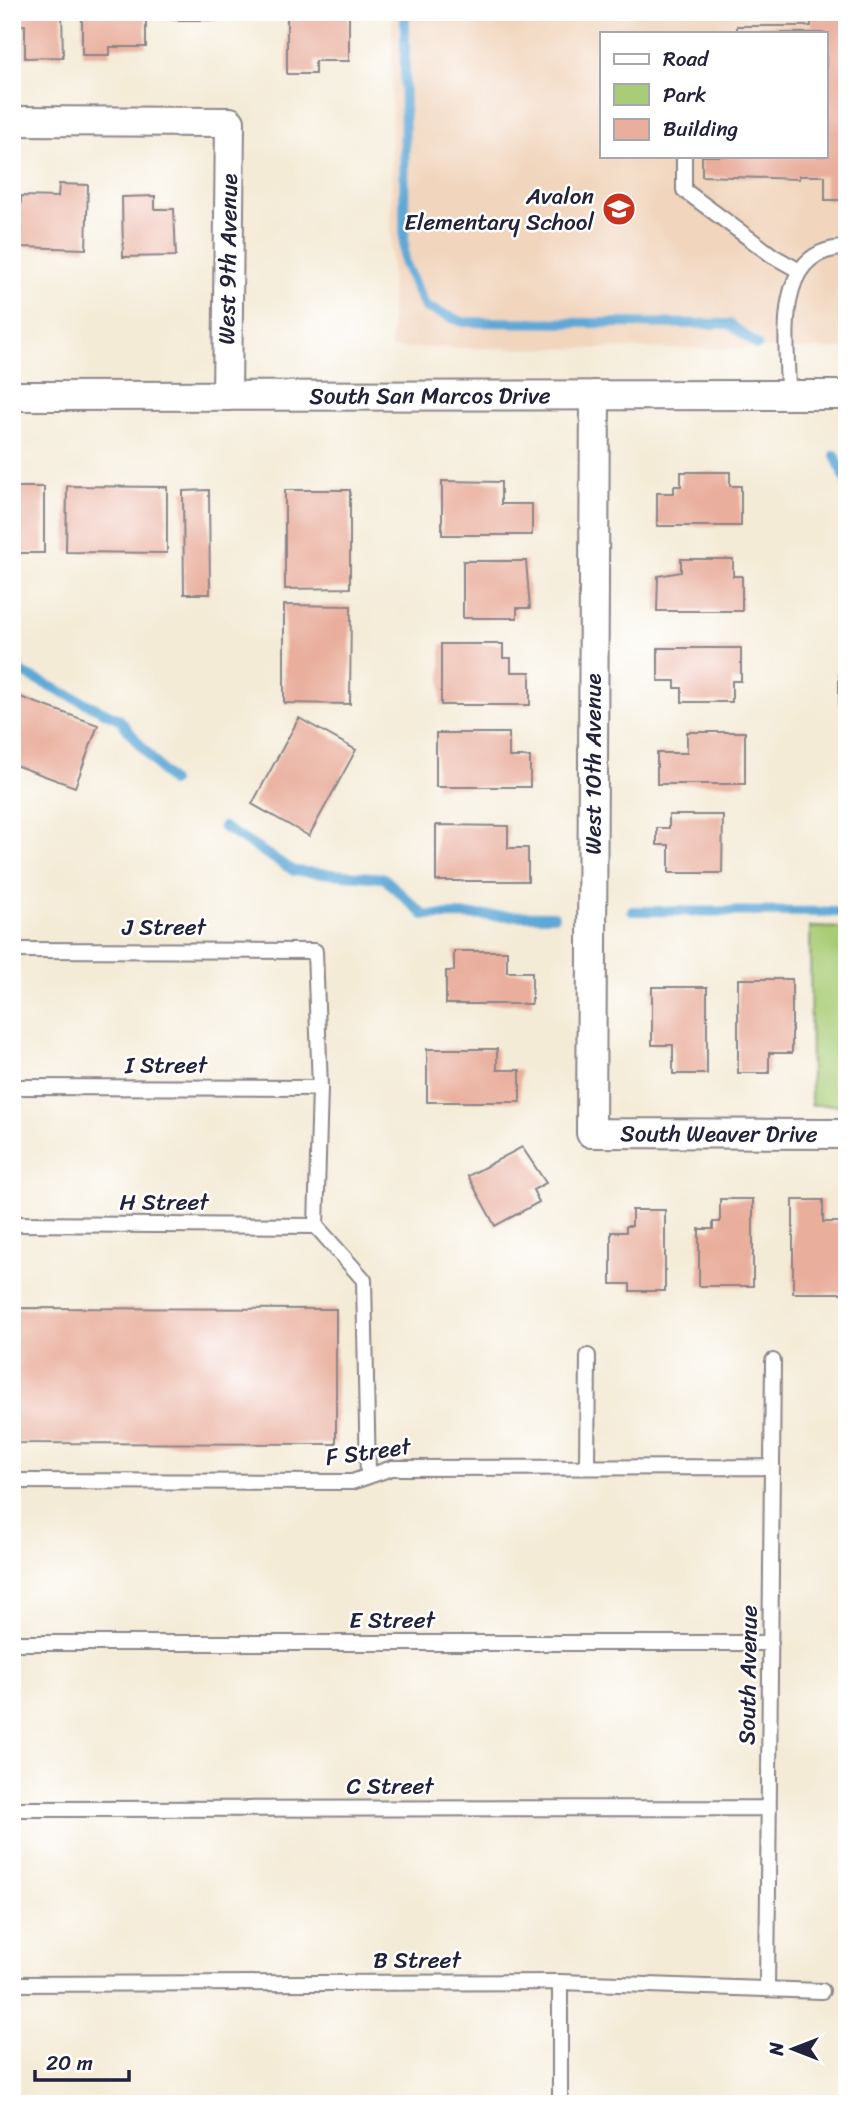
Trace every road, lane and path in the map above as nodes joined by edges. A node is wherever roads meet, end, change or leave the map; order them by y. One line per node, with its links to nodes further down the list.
1 (12, 121): 9 (street, West 9th Avenue)
2 (684, 158): 4 (lane)
3 (847, 248): 4 (lane)
4 (798, 270): 6 (lane)
5 (595, 395): 6 (street, South San Marcos Drive); 9 (street, South San Marcos Drive); 13 (street, West 10th Avenue)
6 (788, 395): 7 (street, South San Marcos Drive)
7 (847, 395)
8 (12, 396): 9 (street, South San Marcos Drive)
9 (227, 396)
10 (12, 950): 12 (lane, J Street)
11 (12, 1087): 12 (lane, I Street)
12 (320, 1088): 16 (lane)
13 (592, 1133): 14 (street, South Weaver Drive)
14 (847, 1134)
15 (12, 1224): 16 (lane, H Street)
16 (316, 1226): 21 (lane)
17 (588, 1356): 19 (lane)
18 (773, 1361): 20 (lane, South Avenue)
19 (587, 1467): 20 (lane, F Street); 21 (lane, F Street)
20 (772, 1467): 24 (lane, South Avenue)
21 (368, 1476): 22 (lane, F Street)
22 (12, 1481)
23 (12, 1643): 24 (lane, E Street)
24 (771, 1643): 25 (lane, South Avenue)
25 (769, 1808): 26 (lane, C Street); 29 (lane, South Avenue)
26 (12, 1809)
27 (560, 1982): 28 (lane, B Street); 29 (lane, B Street); 31 (lane)
28 (12, 1984)
29 (767, 1989): 30 (lane, B Street)
30 (822, 1991)
31 (560, 2104)

